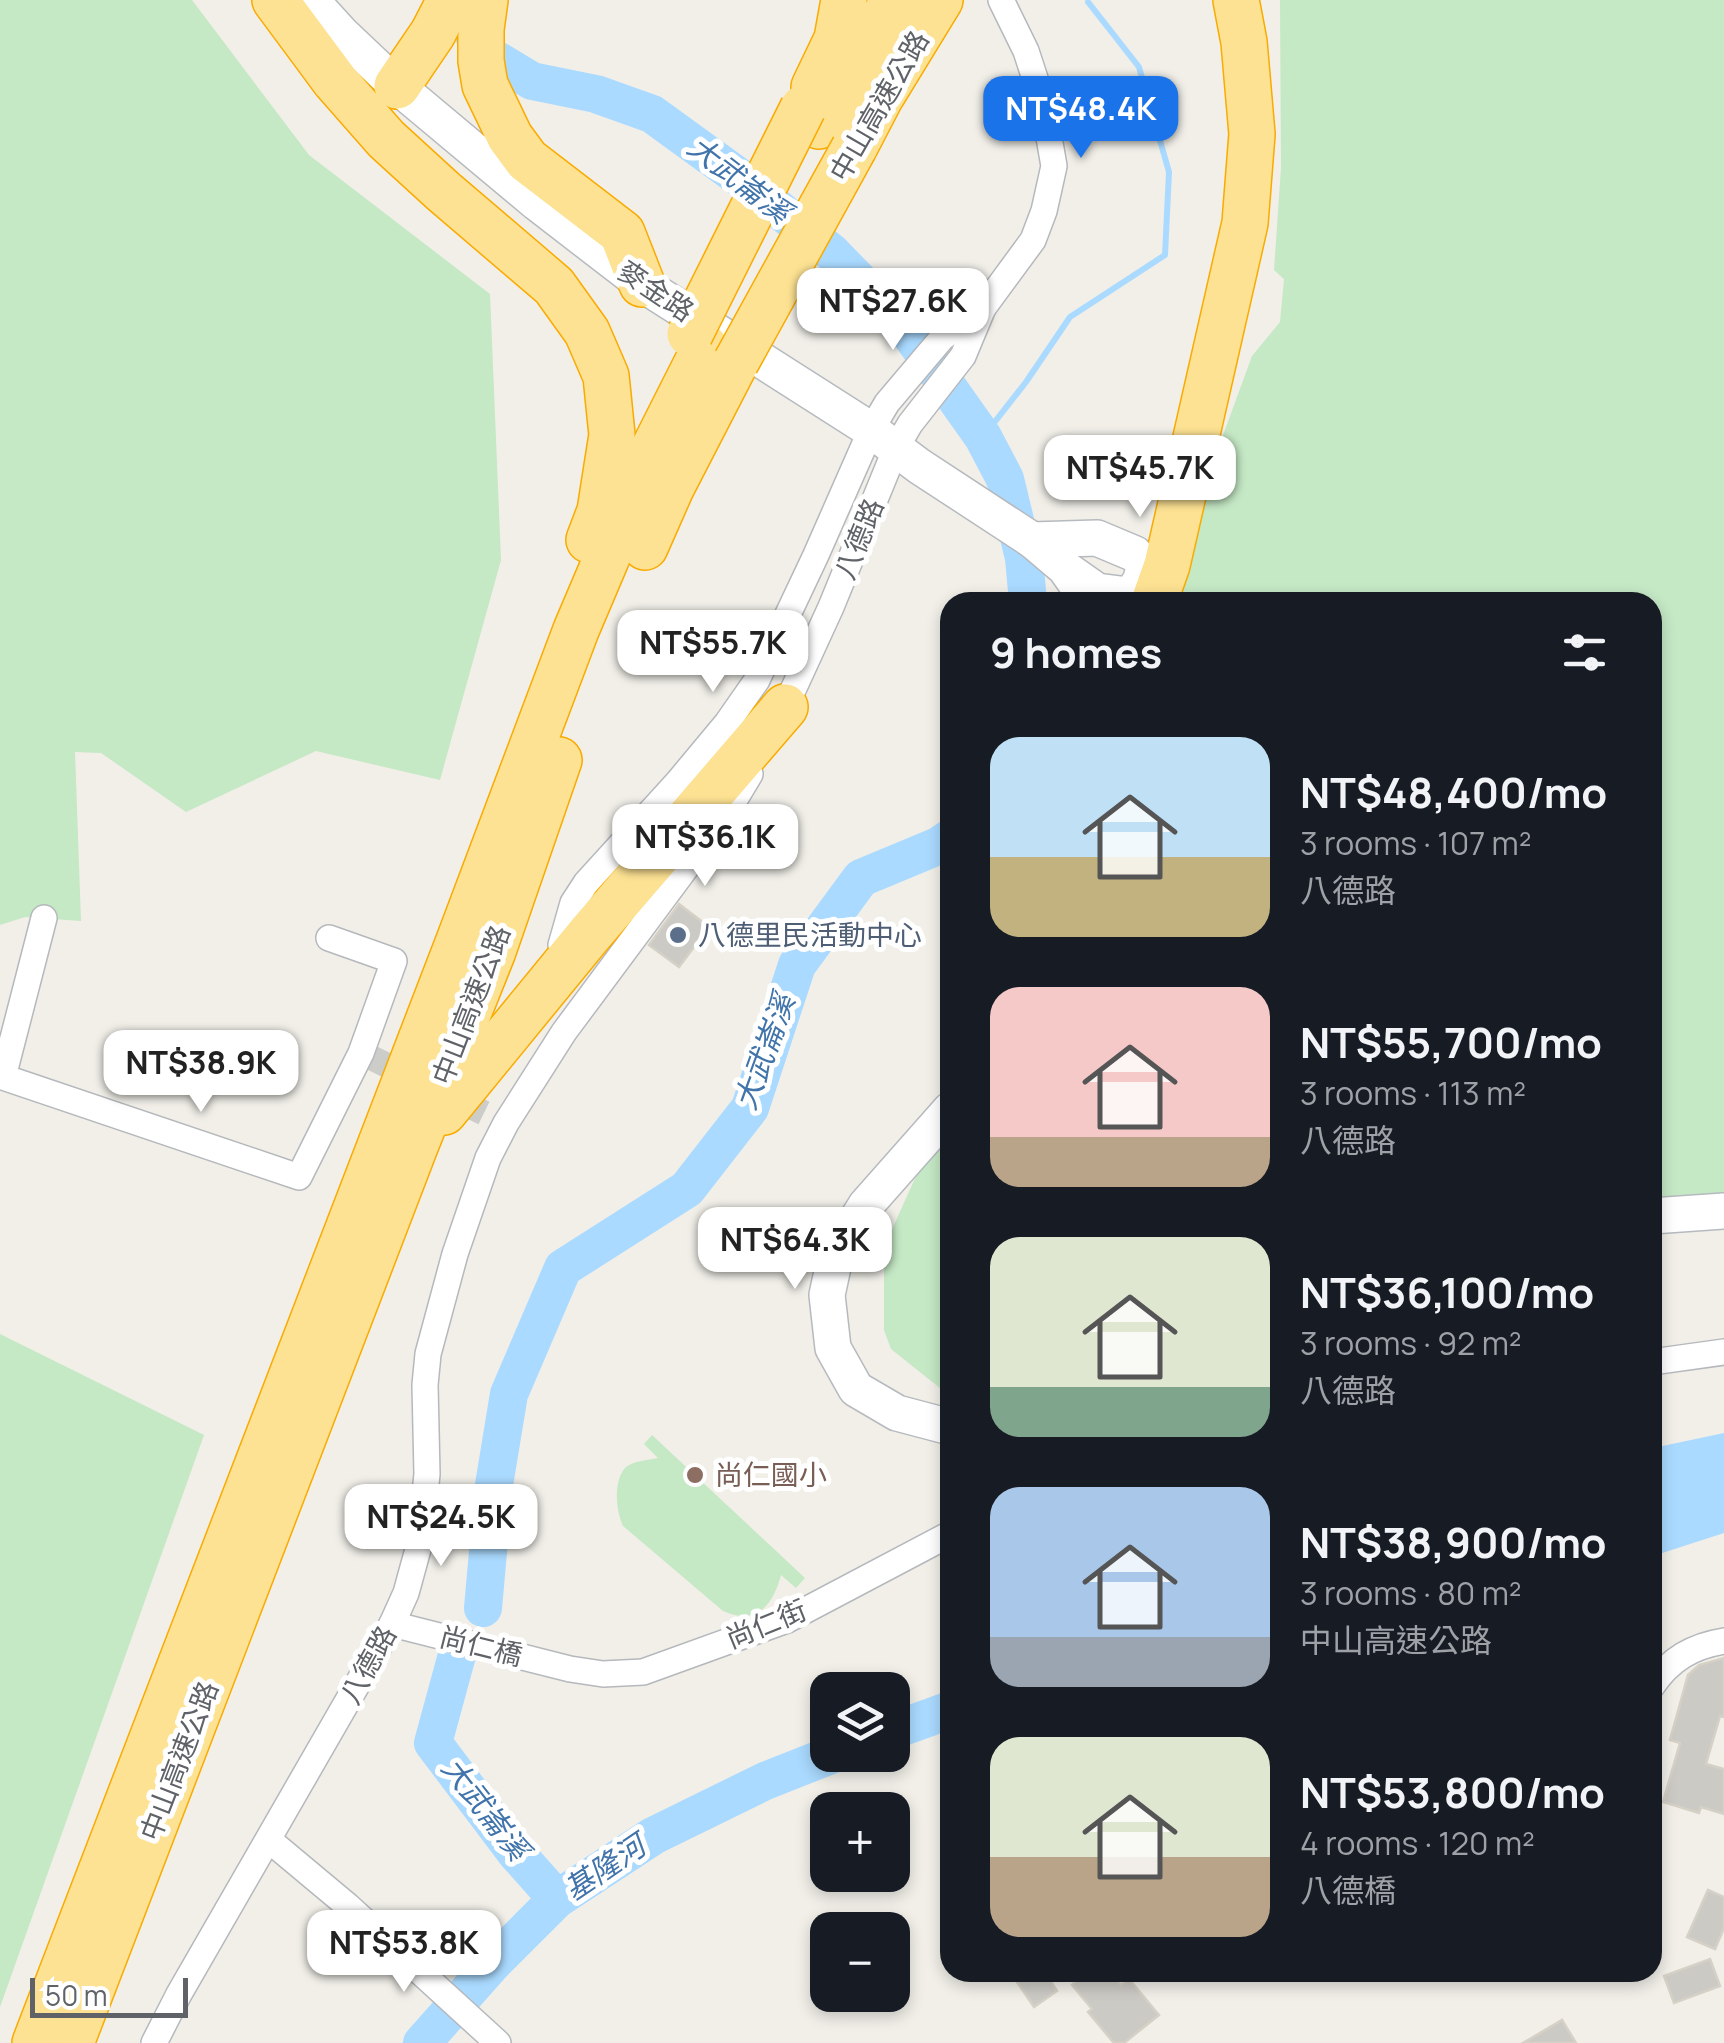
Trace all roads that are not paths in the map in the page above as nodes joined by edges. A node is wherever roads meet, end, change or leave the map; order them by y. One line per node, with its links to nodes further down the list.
1 (275, 0): 21 (highway)
2 (311, 0): 10 (street, 麥金路)
3 (485, 0): 12 (highway)
4 (844, 0): 11 (highway)
5 (894, 0): 11 (highway, 中山高速公路)
6 (940, 0): 11 (highway, 中山高速公路)
7 (1001, 0): 13 (street)
8 (1236, 0): 17 (highway)
9 (441, 16): 10 (highway)
10 (396, 86): 12 (street, 麥金路)
11 (826, 127): 14 (highway, 中山高速公路)
12 (642, 284): 15 (street, 麥金路)
13 (982, 308): 15 (street); 15 (street)
14 (710, 348): 21 (highway, 中山高速公路); 26 (highway, 中山高速公路)
15 (897, 434): 16 (street, 麥金路); 18 (street, 八德路); 22 (street, 八德路)
16 (1032, 540): 17 (street, 麥金路); 17 (street)
17 (1140, 588)
18 (786, 707): 24 (street, 八德路); 26 (highway)
19 (44, 918): 20 (street)
20 (329, 938)
21 (460, 938): 38 (highway, 中山高速公路)
22 (562, 945)
23 (564, 1000): 24 (street)
24 (564, 1032): 33 (street, 八德路)
25 (940, 1121): 31 (street)
26 (414, 1149): 39 (highway, 中山高速公路)
27 (1724, 1211): 28 (street)
28 (1662, 1215)
29 (1724, 1352): 30 (street)
30 (1662, 1361)
31 (940, 1424)
32 (940, 1539): 35 (street, 尚仁街)
33 (392, 1624): 35 (street, 尚仁橋); 37 (street, 八德路)
34 (1724, 1640): 36 (street)
35 (570, 1669)
36 (1662, 1672)
37 (270, 1840): 40 (street, 八德路); 41 (street)
38 (35, 2043)
39 (72, 2043)
40 (154, 2043)
41 (498, 2043)

